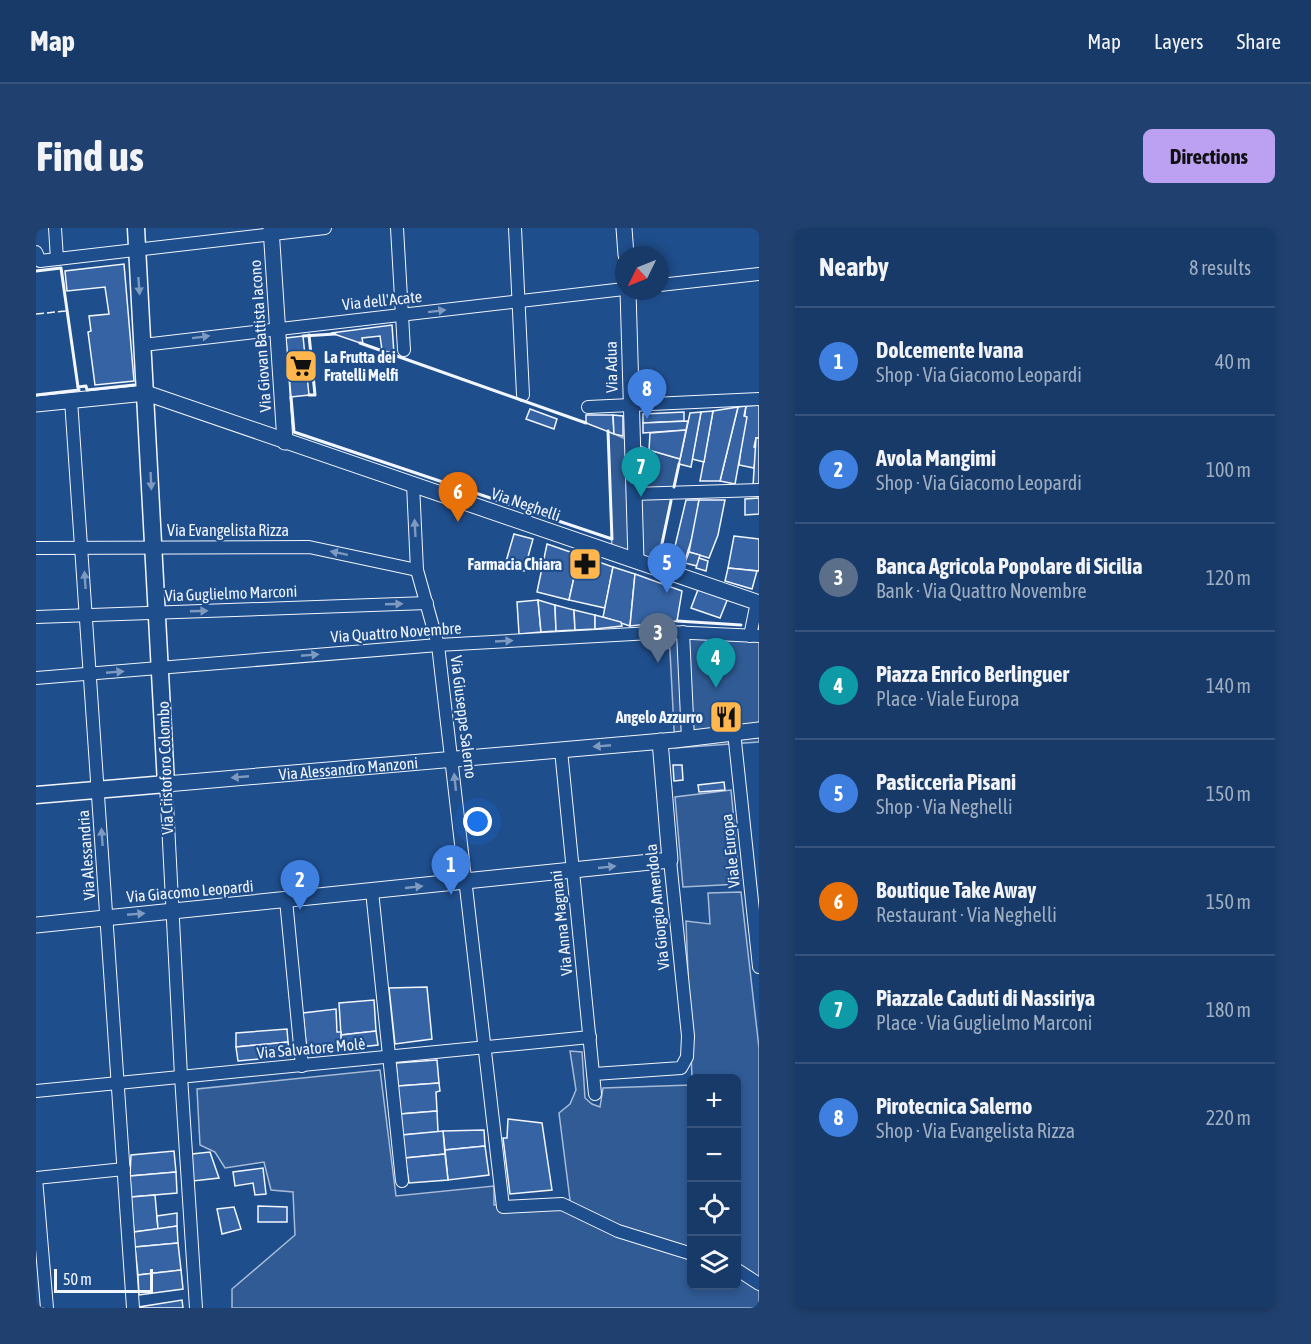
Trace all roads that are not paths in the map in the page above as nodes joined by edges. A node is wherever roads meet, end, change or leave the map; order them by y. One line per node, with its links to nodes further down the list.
1 (55, 228): 11 (street)
2 (136, 228): 9 (main road, Via Cristoforo Colombo)
3 (325, 228): 7 (street)
4 (397, 228): 17 (street)
5 (515, 228): 16 (street)
6 (624, 228): 8 (street)
7 (272, 231): 9 (street); 18 (street, Via Giovan Battista Iacono)
8 (625, 246)
9 (137, 249): 11 (street); 19 (main road, Via Cristoforo Colombo, one-way to 19)
10 (38, 256): 11 (street)
11 (57, 259)
12 (759, 274): 13 (street)
13 (669, 284)
14 (615, 291): 16 (street, Via dell'Acate)
15 (626, 300): 26 (street, Via Adua)
16 (519, 301): 17 (street, Via dell'Acate, one-way to 16); 22 (street)
17 (400, 315): 18 (street, Via dell'Acate); 20 (street)
18 (278, 328): 19 (street, Via dell'Acate, one-way to 18); 28 (street, Via Giovan Battista Iacono)
19 (143, 345): 21 (main road, Via Cristoforo Colombo)
20 (404, 350)
21 (146, 393): 24 (street); 28 (street, Via Neghelli); 32 (main road, Via Cristoforo Colombo, one-way to 32)
22 (523, 395)
23 (759, 399): 26 (street)
24 (71, 400): 25 (street); 34 (street, Via Alessandria)
25 (36, 404)
26 (630, 405): 27 (street); 31 (street, Via Adua)
27 (588, 407)
28 (285, 442): 29 (street, Via Neghelli)
29 (413, 484): 35 (street, Via Neghelli); 36 (street, Via Giuseppe Salerno, one-way to 29)
30 (759, 490): 31 (street)
31 (633, 494): 35 (street, Via Adua)
32 (155, 547): 34 (street, Via Evangelista Rizza); 36 (street, Via Evangelista Rizza, one-way to 32); 39 (main road, Via Cristoforo Colombo)
33 (36, 548): 34 (street, Via Evangelista Rizza)
34 (83, 548): 40 (street, Via Alessandria, one-way to 34)
35 (636, 560): 38 (street, Via Neghelli)
36 (417, 570): 37 (street, Via Giuseppe Salerno)
37 (427, 603): 39 (street, Via Guglielmo Marconi, one-way to 37); 44 (street, Via Giuseppe Salerno)
38 (758, 603): 43 (street)
39 (158, 612): 40 (street, Via Guglielmo Marconi); 45 (main road, Via Cristoforo Colombo)
40 (87, 615): 41 (street, Via Guglielmo Marconi); 46 (street, Via Alessandria)
41 (36, 617)
42 (683, 632): 43 (street, Via Quattro Novembre); 44 (street, Via Quattro Novembre, one-way to 42); 50 (street)
43 (754, 636)
44 (438, 645): 45 (street, Via Quattro Novembre, one-way to 44); 53 (street, Via Giuseppe Salerno)
45 (162, 668): 46 (street, Via Quattro Novembre, one-way to 45); 54 (main road, Via Cristoforo Colombo)
46 (91, 674): 47 (street, Via Quattro Novembre); 55 (street, Via Alessandria)
47 (36, 678)
48 (759, 730): 49 (street, Via Alessandro Manzoni)
49 (734, 732): 50 (street, Via Alessandro Manzoni); 65 (street, Viale Europa)
50 (688, 739): 51 (street, Via Alessandro Manzoni)
51 (660, 741): 52 (street, Via Alessandro Manzoni, one-way to 52); 57 (street, Via Giorgio Amendola)
52 (561, 750): 53 (street, Via Alessandro Manzoni); 58 (street, Via Anna Magnani)
53 (453, 757): 54 (street, Via Alessandro Manzoni, one-way to 54); 59 (street, Via Giuseppe Salerno, one-way to 53)
54 (166, 784): 55 (main road, Via Alessandro Manzoni); 62 (street, Via Cristoforo Colombo)
55 (99, 790): 56 (main road, Via Alessandro Manzoni); 63 (street, Via Alessandria, one-way to 55)
56 (36, 795)
57 (670, 860): 58 (street, Via Giacomo Leopardi, one-way to 57); 70 (street, Via Giorgio Amendola)
58 (572, 870): 59 (street, Via Giacomo Leopardi); 66 (street, Via Anna Magnani)
59 (465, 882): 60 (street, Via Giacomo Leopardi, one-way to 59); 67 (street, Via Giuseppe Salerno)
60 (372, 891): 61 (street, Via Giacomo Leopardi); 68 (street)
61 (286, 900): 62 (street, Via Giacomo Leopardi); 69 (street)
62 (172, 911): 63 (street, Via Giacomo Leopardi, one-way to 62); 71 (street, Via Cristoforo Colombo)
63 (107, 916): 64 (street, Via Giacomo Leopardi); 72 (street, Via Alessandria)
64 (36, 925)
65 (759, 967)
66 (590, 1037): 67 (street, Via Salvatore Molè); 70 (street, Via Anna Magnani)
67 (485, 1048): 68 (street, Via Salvatore Molè); 78 (street, Via Giuseppe Salerno)
68 (389, 1057): 69 (street, Via Salvatore Molè); 77 (street)
69 (302, 1066): 71 (street, Via Salvatore Molè)
70 (594, 1074): 74 (street, Via Anna Magnani)
71 (181, 1076): 72 (street, Via Salvatore Molè); 83 (street, Via Cristoforo Colombo)
72 (118, 1082): 73 (street, Via Salvatore Molè); 75 (street, Via Alessandria)
73 (36, 1091)
74 (595, 1094)
75 (124, 1168): 76 (street); 82 (street, Via Alessandria)
76 (36, 1178): 81 (street)
77 (402, 1181)
78 (687, 1252)
79 (741, 1272): 80 (street)
80 (759, 1284)
81 (47, 1308)
82 (133, 1308)
83 (196, 1308)

